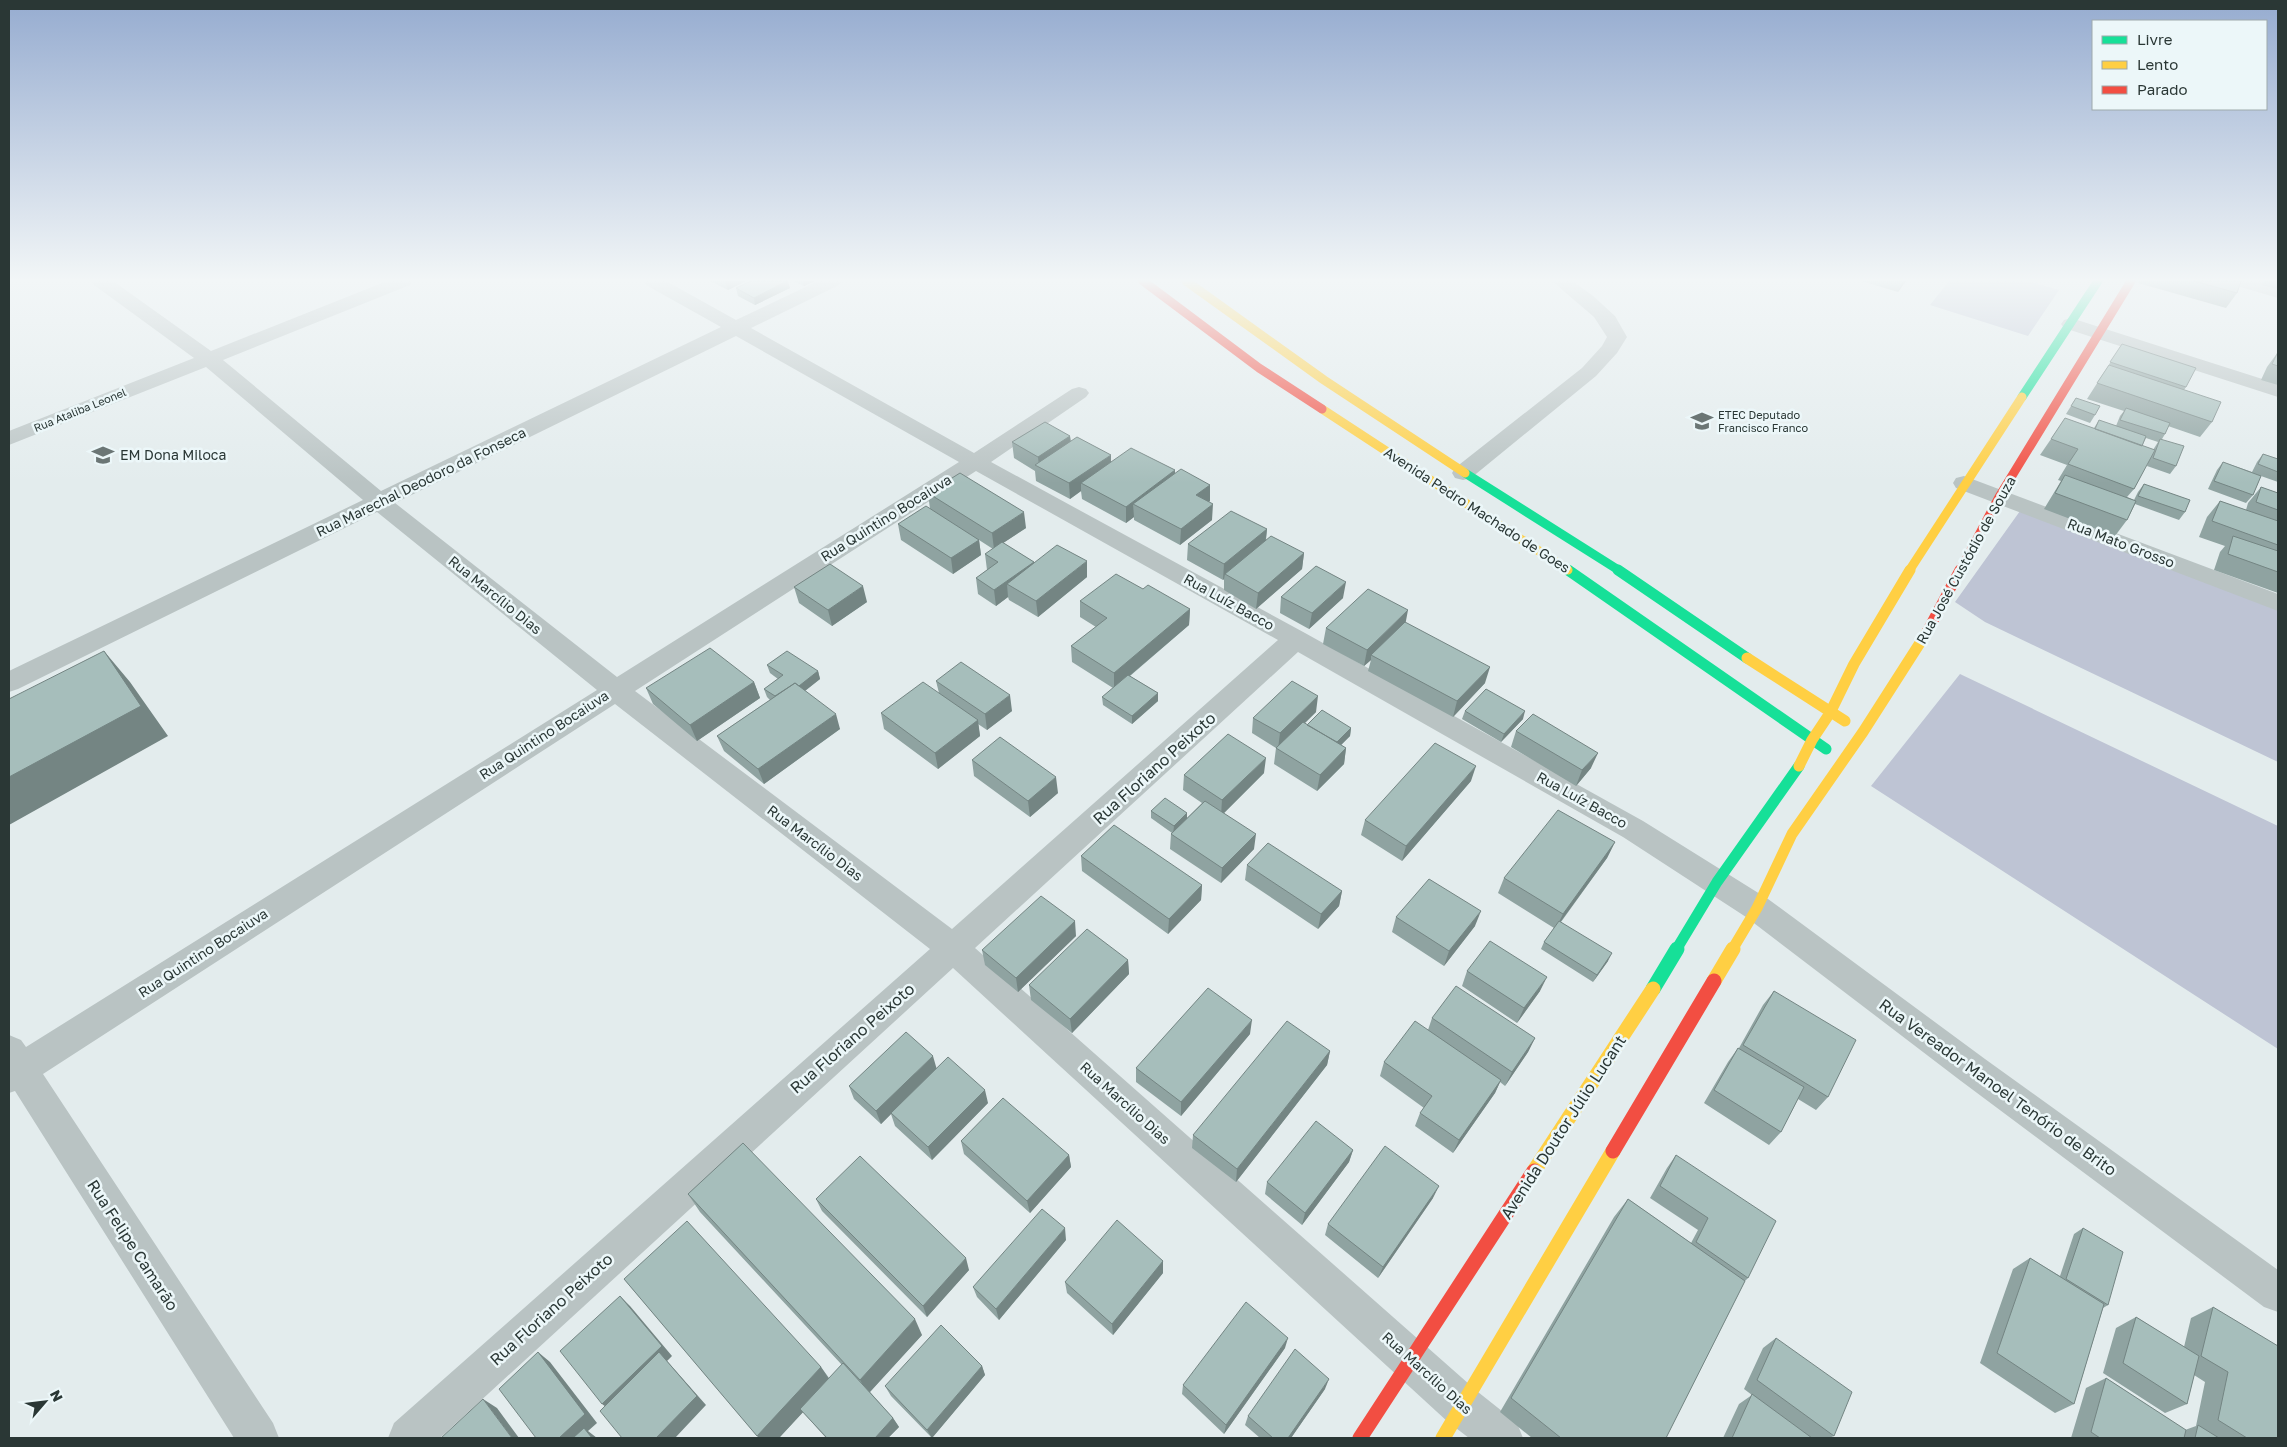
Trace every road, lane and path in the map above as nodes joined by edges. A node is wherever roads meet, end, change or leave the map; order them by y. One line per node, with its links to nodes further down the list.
1 (195, 349): 11 (street, Rua Marcílio Dias)
2 (232, 349): 11 (street, Rua Ataliba Leonel)
3 (693, 349): 19 (street, Rua Marechal Deodoro da Fonseca)
4 (775, 349): 15 (street, Rua Luíz Bacco)
5 (1233, 349): 26 (street, Avenida Pedro Machado de Goes)
6 (1276, 349): 16 (street, Avenida Pedro Machado de Goes)
7 (1610, 349): 16 (street)
8 (2054, 349): 17 (street)
9 (2090, 349): 18 (street, Rua José Custódio de Souza)
10 (2148, 349): 12 (street)
11 (208, 358): 14 (street, Rua Ataliba Leonel); 19 (street, Rua Marcílio Dias)
12 (2278, 391)
13 (1079, 393): 15 (street, Rua Quintino Bocaiuva)
14 (9, 438)
15 (975, 462): 21 (street, Rua Luíz Bacco); 23 (street, Rua Quintino Bocaiuva)
16 (1463, 473): 24 (street, Avenida Pedro Machado de Goes)
17 (1964, 483): 18 (street, Rua Mato Grosso); 24 (street)
18 (1999, 497): 20 (street, Rua Mato Grosso); 25 (street, Rua José Custódio de Souza)
19 (379, 502): 22 (street, Rua Marechal Deodoro da Fonseca); 23 (street, Rua Marcílio Dias)
20 (2278, 603)
21 (1296, 639): 28 (street, Rua Luíz Bacco); 30 (street, Rua Floriano Peixoto)
22 (9, 682)
23 (615, 690): 30 (street, Rua Marcílio Dias); 31 (street, Rua Quintino Bocaiuva)
24 (1830, 713): 25 (street, Avenida Pedro Machado de Goes); 26 (street)
25 (1863, 732): 27 (street, Rua José Custódio de Souza)
26 (1812, 740): 27 (street, Avenida Pedro Machado de Goes); 28 (street, Avenida Doutor Júlio Lucant)
27 (1842, 760): 29 (street, Rua José Custódio de Souza)
28 (1717, 882): 29 (street, Rua Vereador Manoel Tenório de Brito); 33 (street, Avenida Doutor Júlio Lucant)
29 (1757, 908): 32 (street, Rua Vereador Manoel Tenório de Brito); 34 (street)
30 (954, 949): 33 (street, Rua Marcílio Dias); 36 (street, Rua Floriano Peixoto)
31 (12, 1066): 35 (street, Rua Felipe Camarão)
32 (2278, 1293)
33 (1412, 1359): 34 (street, Rua Marcílio Dias); 37 (street, Avenida Doutor Júlio Lucant)
34 (1463, 1407): 38 (street); 39 (street, Rua Marcílio Dias)
35 (258, 1438)
36 (409, 1438)
37 (1360, 1438)
38 (1443, 1438)
39 (1502, 1438)

